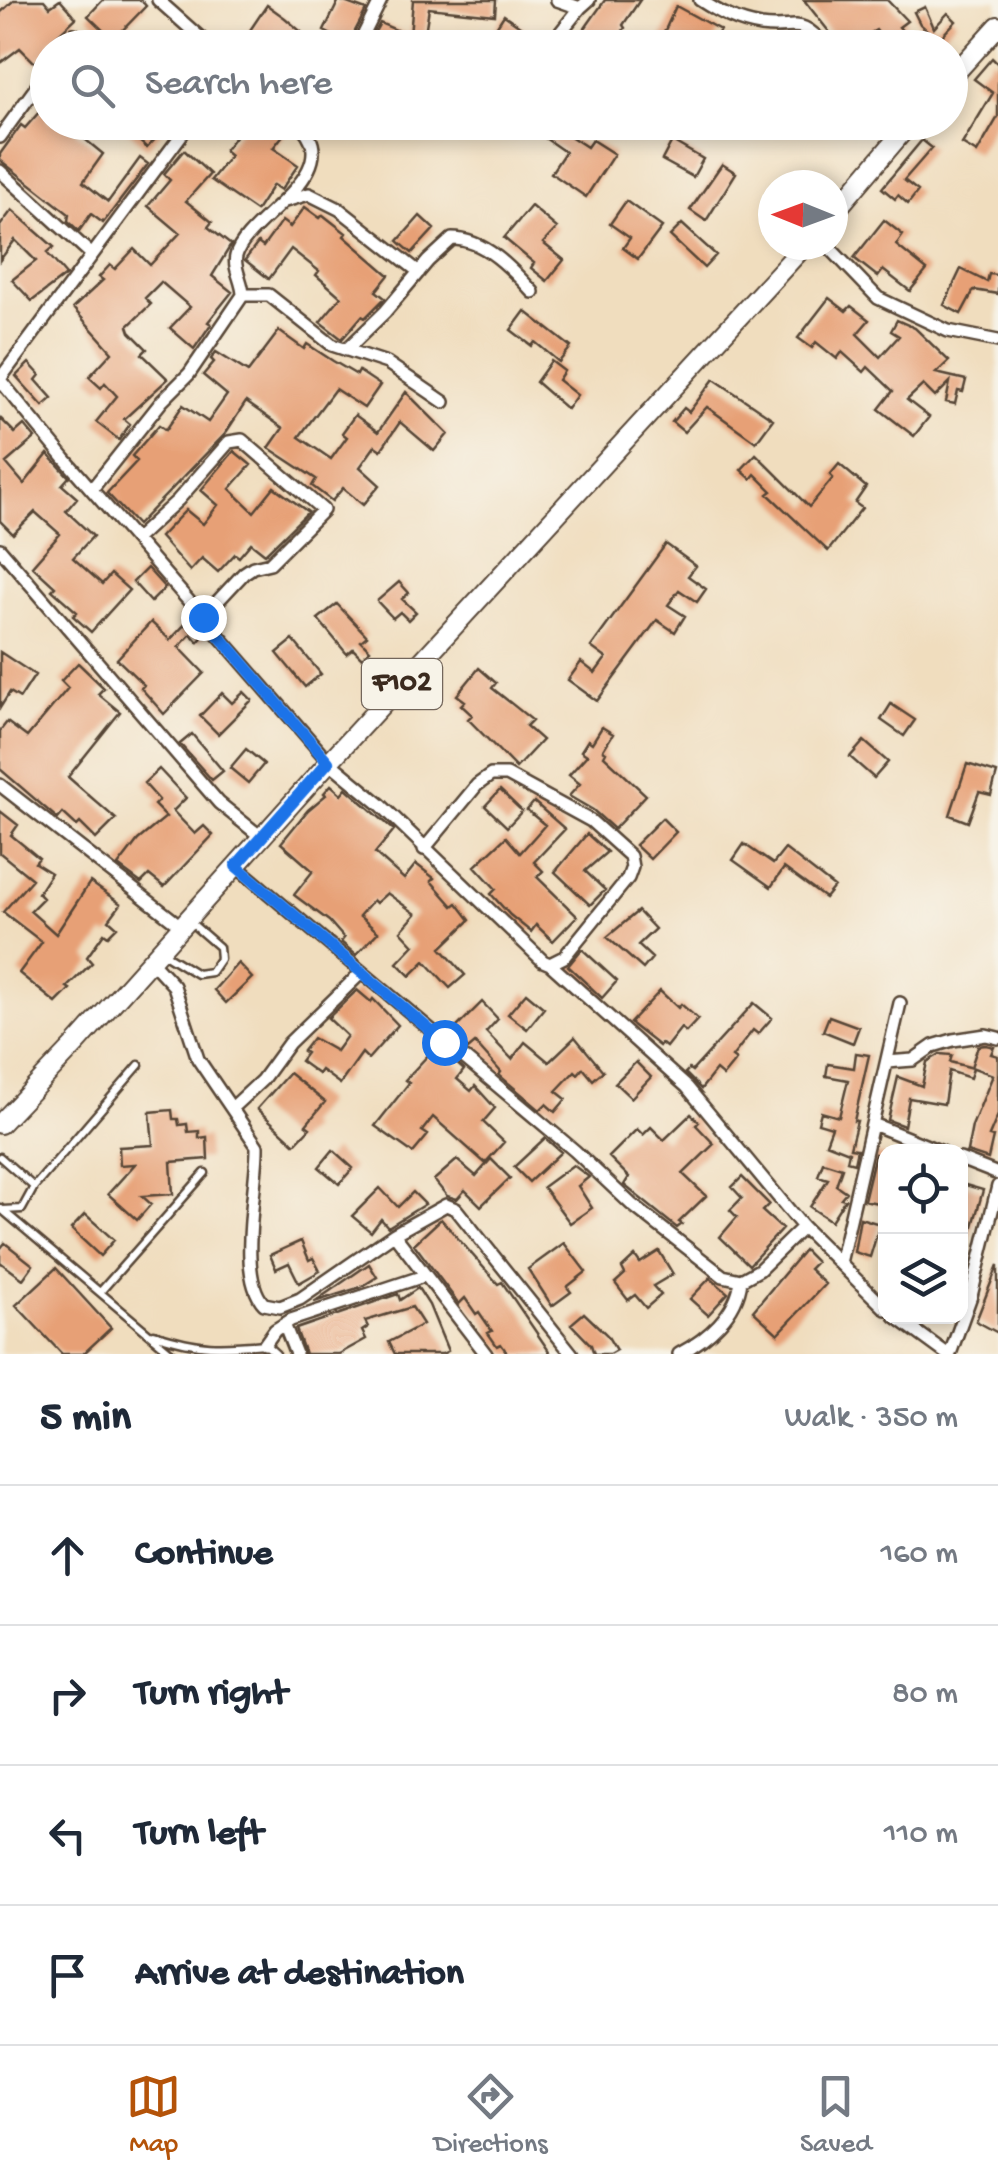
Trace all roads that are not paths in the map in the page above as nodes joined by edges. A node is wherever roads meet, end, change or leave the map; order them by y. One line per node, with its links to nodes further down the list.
1 (158, 0): 7 (street)
2 (381, 0): 8 (street)
3 (558, 0): 5 (street)
4 (700, 0): 10 (street)
5 (584, 4): 9 (street)
6 (997, 29): 11 (main road)
7 (192, 30)
8 (365, 30)
9 (563, 30)
10 (812, 30)
11 (968, 59)
12 (30, 96): 13 (street)
13 (0, 138)
14 (178, 140): 20 (street)
15 (311, 140): 19 (street)
16 (896, 140): 18 (main road)
17 (0, 171): 20 (street)
18 (848, 196)
19 (285, 201): 23 (street); 25 (street)
20 (92, 255): 28 (street)
21 (791, 260): 34 (main road, F102)
22 (841, 260): 26 (street)
23 (419, 272): 24 (street); 27 (street)
24 (533, 292)
25 (243, 295): 27 (street); 30 (street)
26 (998, 341)
27 (346, 350): 29 (street)
28 (0, 379): 30 (street)
29 (444, 402)
30 (92, 489): 31 (street)
31 (136, 539): 33 (street); 33 (street)
32 (0, 549): 36 (street)
33 (203, 617): 34 (street)
34 (328, 762): 36 (main road, F102); 37 (street)
35 (0, 784): 39 (street)
36 (261, 836): 38 (main road, F102)
37 (424, 848): 41 (street); 41 (street)
38 (236, 866): 39 (main road, F102); 42 (street)
39 (185, 924): 40 (main road, F102); 40 (lane)
40 (156, 956): 47 (street); 48 (main road, F102)
41 (550, 964): 58 (street)
42 (362, 972): 47 (street); 62 (street)
43 (900, 1003): 45 (street)
44 (998, 1038): 45 (street)
45 (887, 1062): 49 (street)
46 (139, 1065): 56 (lane)
47 (233, 1107): 59 (street)
48 (0, 1124)
49 (872, 1124): 50 (street); 60 (street)
50 (922, 1144)
51 (0, 1157): 56 (lane)
52 (968, 1162): 54 (street)
53 (205, 1173): 63 (lane)
54 (998, 1174)
55 (998, 1186): 76 (street)
56 (34, 1187): 57 (lane)
57 (1, 1209): 63 (lane)
58 (804, 1227): 60 (street); 62 (street)
59 (394, 1234): 61 (street); 74 (street)
60 (840, 1263): 64 (street)
61 (424, 1276): 65 (street); 73 (street)
62 (741, 1280): 75 (street)
63 (101, 1291): 67 (lane)
64 (878, 1301)
65 (284, 1324): 68 (street); 72 (street)
66 (906, 1324): 76 (street)
67 (149, 1333): 69 (lane); 70 (lane)
68 (265, 1344): 69 (lane); 71 (lane)
69 (246, 1351)
70 (173, 1354)
71 (276, 1354)
72 (296, 1354)
73 (486, 1354)
74 (572, 1354)
75 (679, 1354)
76 (948, 1354)

